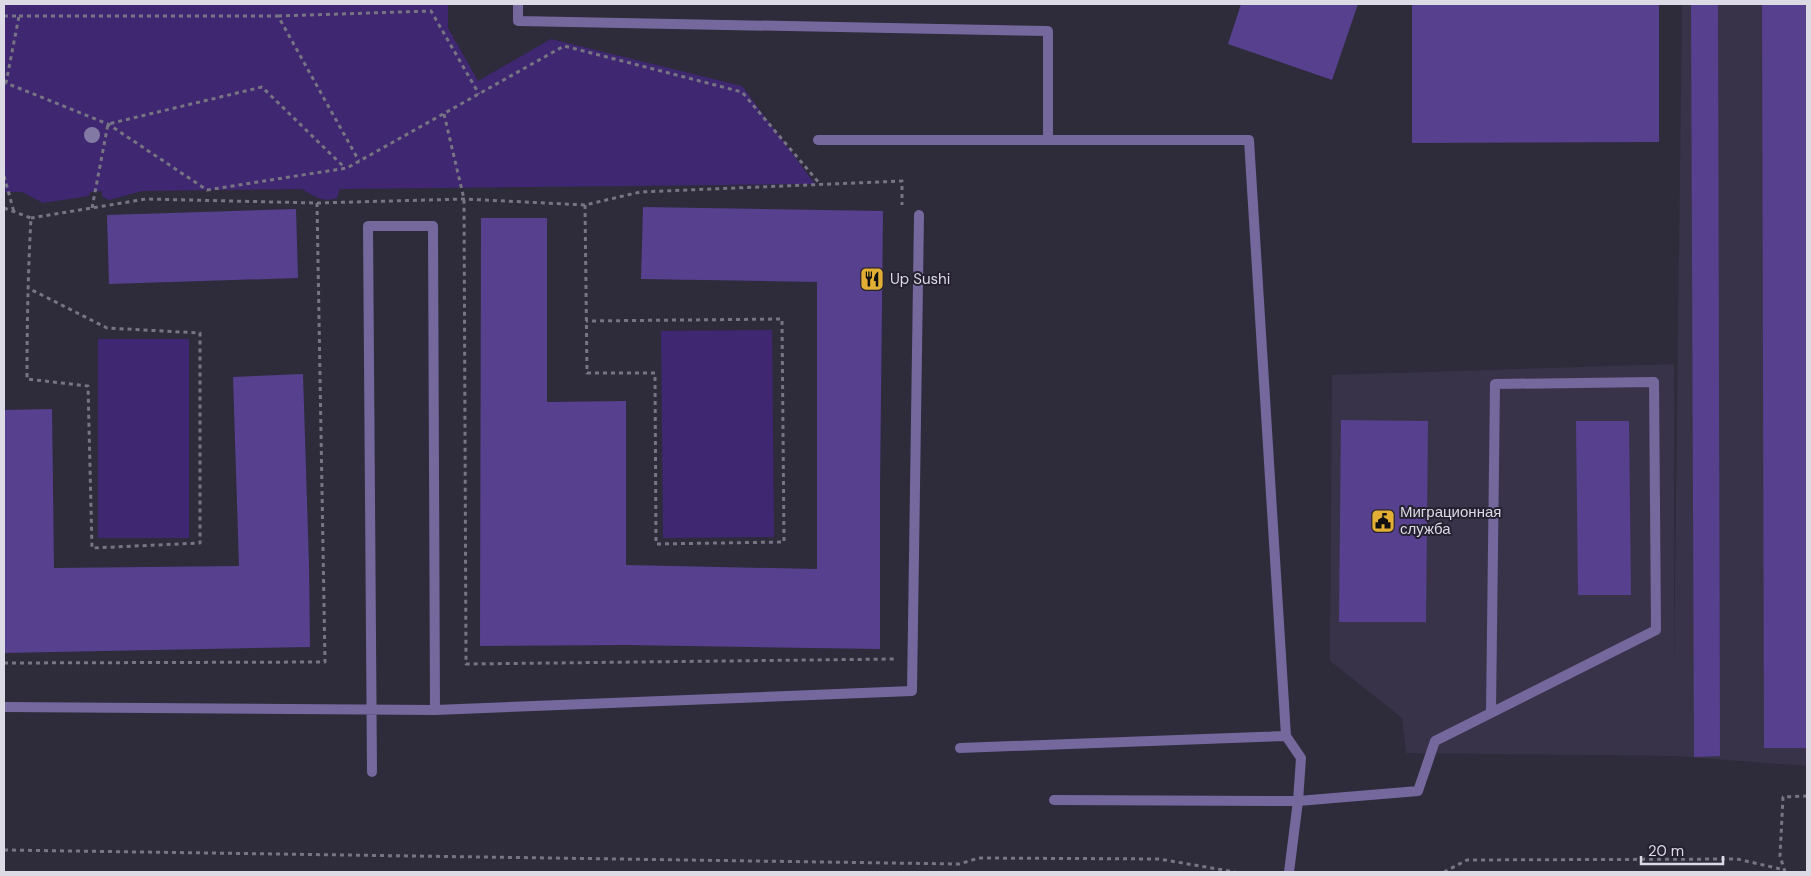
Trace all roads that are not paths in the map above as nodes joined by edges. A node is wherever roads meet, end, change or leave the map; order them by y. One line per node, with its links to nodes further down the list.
1 (518, 4): 2 (lane)
2 (1048, 139): 3 (lane); 9 (lane)
3 (818, 140)
4 (919, 215): 7 (lane)
5 (4, 707): 6 (lane)
6 (371, 710): 7 (lane); 7 (lane); 11 (lane)
7 (435, 710)
8 (1491, 712): 8 (lane); 13 (lane)
9 (1286, 736): 10 (lane); 13 (lane)
10 (960, 748)
11 (372, 772)
12 (1054, 800): 13 (lane)
13 (1298, 801): 14 (lane)
14 (1289, 872)

